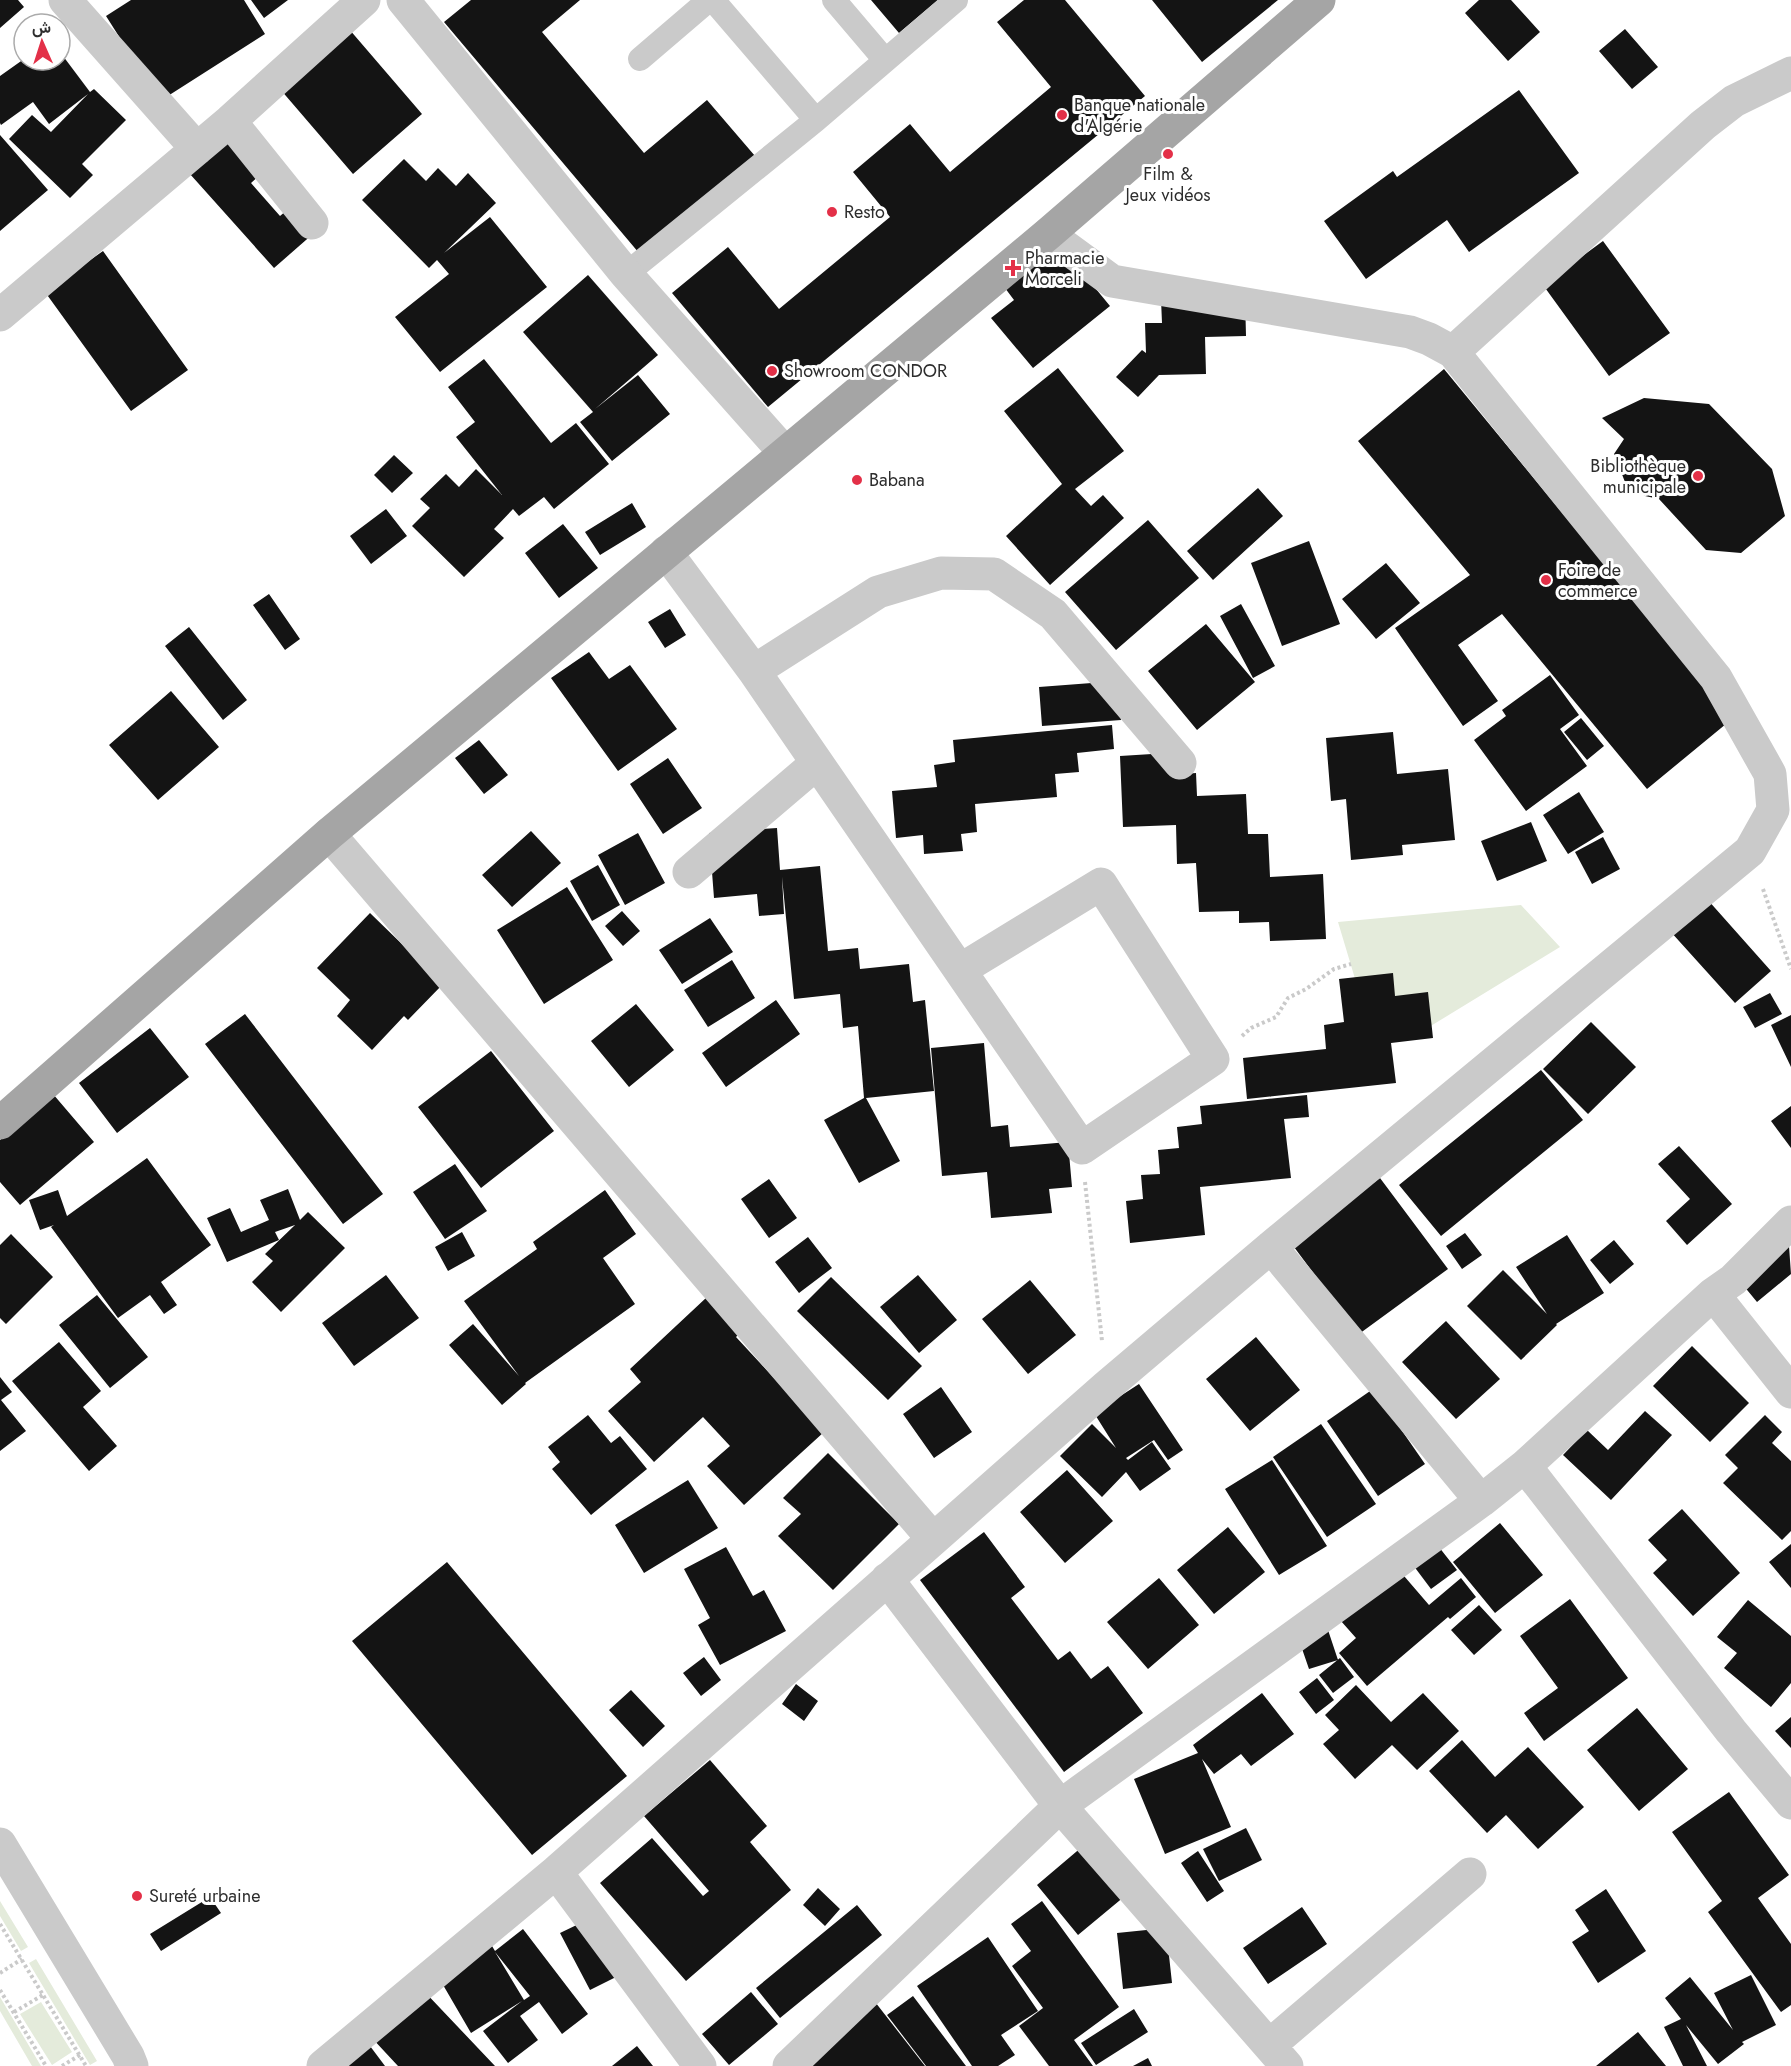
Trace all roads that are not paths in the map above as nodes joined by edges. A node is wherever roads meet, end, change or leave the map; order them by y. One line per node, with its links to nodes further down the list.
1 (65, 0): 13 (street)
2 (364, 0): 12 (street)
3 (403, 0): 16 (street)
4 (711, 0): 8 (lane); 11 (lane)
5 (834, 0): 9 (lane)
6 (956, 0): 9 (lane)
7 (1319, 0): 15 (main road)
8 (640, 59)
9 (885, 60): 11 (lane)
10 (1791, 73): 18 (street)
11 (816, 120): 16 (lane)
12 (230, 121): 13 (street); 14 (street)
13 (197, 149): 17 (street)
14 (312, 223)
15 (1048, 234): 18 (street); 19 (main road)
16 (626, 274): 19 (street)
17 (0, 315)
18 (1453, 352): 29 (street)
19 (785, 453): 20 (main road)
20 (666, 552): 21 (street); 24 (main road)
21 (754, 671): 22 (street); 23 (street)
22 (818, 763): 25 (street); 26 (street)
23 (1179, 763)
24 (329, 834): 27 (main road); 34 (street)
25 (689, 872)
26 (960, 970): 26 (street)
27 (0, 1123)
28 (1791, 1222): 30 (street)
29 (1271, 1247): 33 (street); 34 (street)
30 (1713, 1294): 31 (street); 32 (street)
31 (1791, 1392)
32 (1525, 1466): 33 (street); 36 (street)
33 (1481, 1501): 37 (street)
34 (933, 1539): 35 (street)
35 (887, 1579): 37 (street); 39 (street)
36 (1791, 1803)
37 (1060, 1806): 41 (street); 45 (street)
38 (0, 1844): 42 (street)
39 (556, 1872): 43 (street); 44 (street)
40 (1470, 1874): 41 (street)
41 (1279, 2056)
42 (132, 2066)
43 (323, 2066)
44 (700, 2066)
45 (789, 2066)

